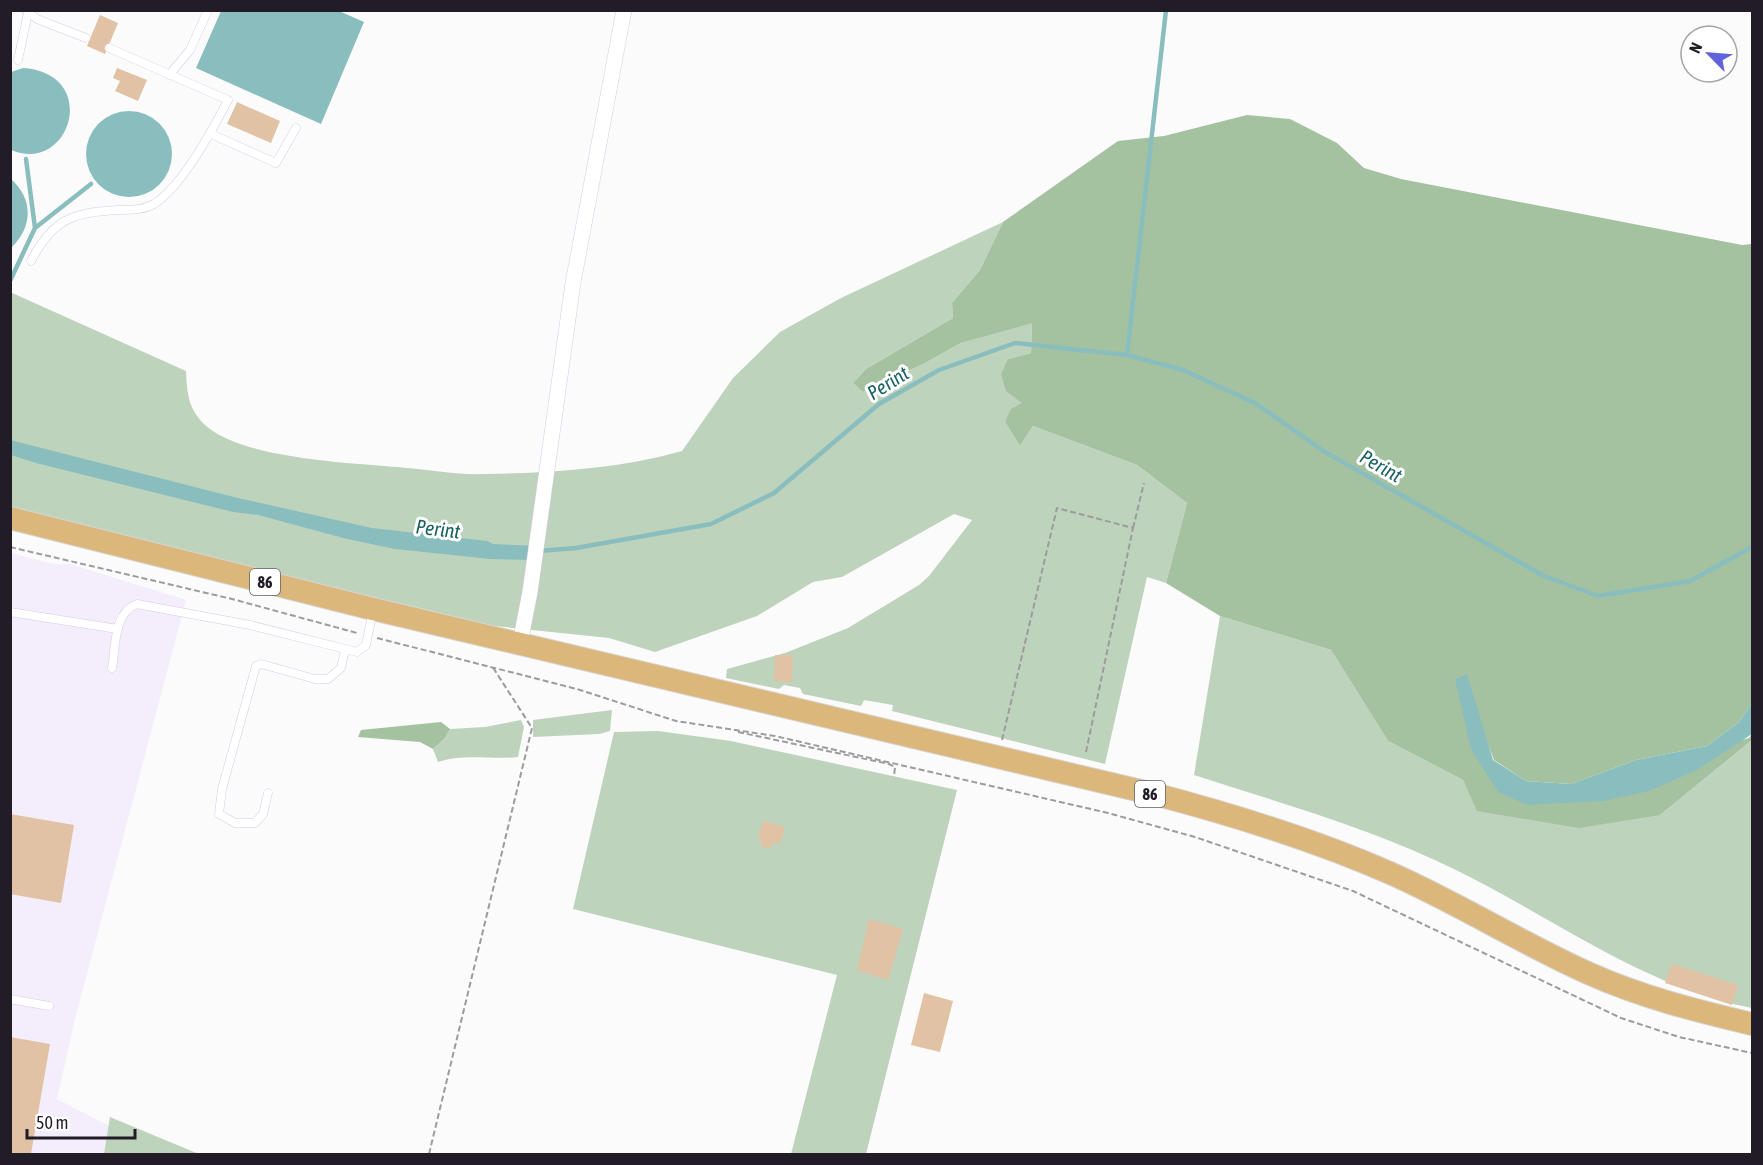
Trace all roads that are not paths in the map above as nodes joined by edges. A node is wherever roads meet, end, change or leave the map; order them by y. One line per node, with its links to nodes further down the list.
1 (208, 10): 7 (lane)
2 (624, 10): 15 (street)
3 (27, 12): 4 (lane); 6 (lane)
4 (86, 39)
5 (109, 48): 7 (lane)
6 (18, 60)
7 (169, 75): 9 (lane)
8 (296, 128): 9 (lane)
9 (211, 134): 10 (lane)
10 (31, 261)
11 (10, 518): 12 (main road, 86)
12 (373, 609): 15 (main road, 86); 16 (lane)
13 (10, 612): 14 (lane)
14 (118, 629): 16 (lane); 17 (lane)
15 (520, 643): 21 (main road, 86)
16 (345, 650): 18 (lane)
17 (112, 668)
18 (268, 793)
19 (10, 999): 20 (lane)
20 (49, 1006)
21 (1752, 1024)

